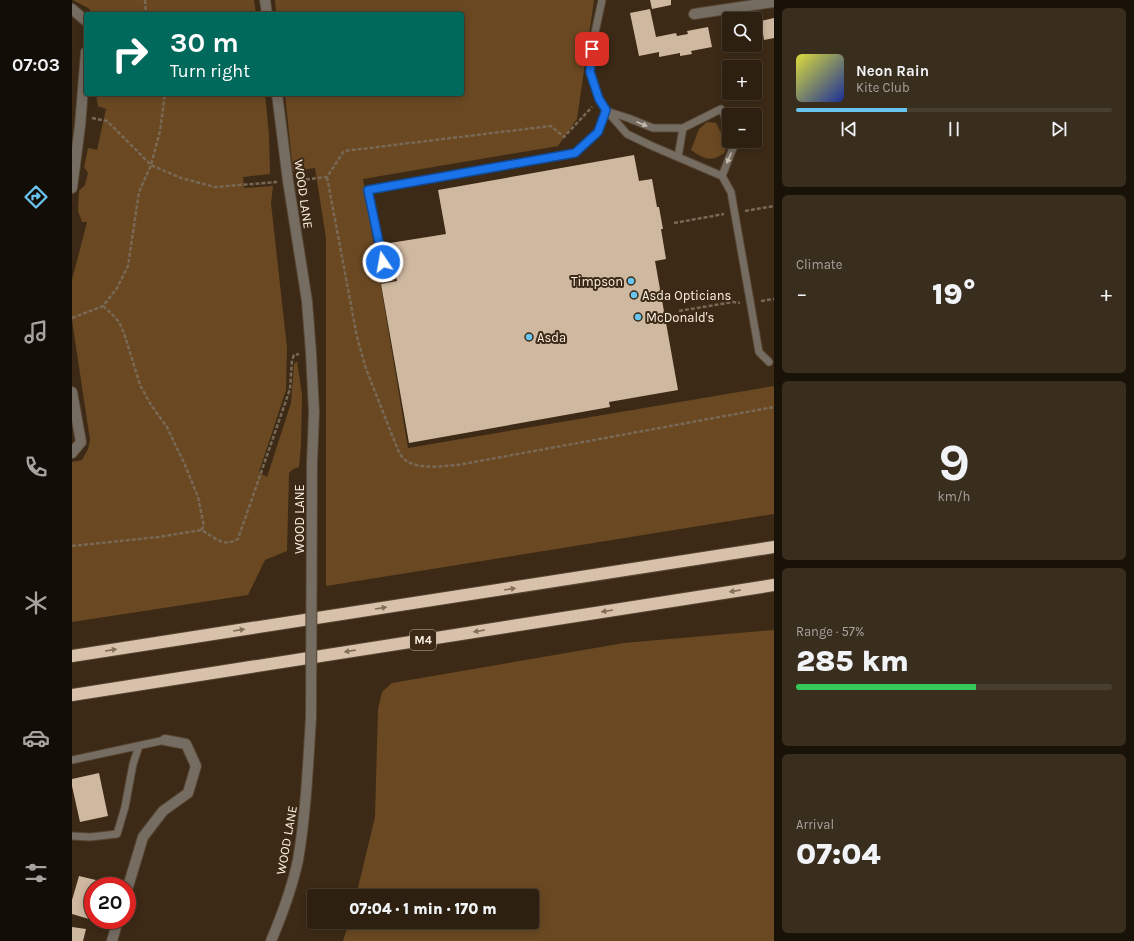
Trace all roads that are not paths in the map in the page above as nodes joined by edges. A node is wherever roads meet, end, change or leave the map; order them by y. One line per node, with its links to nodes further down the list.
1 (265, 0): 5 (street)
2 (602, 0): 10 (lane)
3 (774, 2): 6 (street)
4 (72, 9): 7 (street)
5 (267, 12)
6 (694, 14)
7 (84, 19)
8 (84, 68): 12 (street)
9 (277, 96): 33 (street, WOOD LANE, bridge)
10 (606, 110): 13 (lane, one-way to 13); 15 (lane); 18 (lane)
11 (722, 111): 13 (lane)
12 (77, 122): 17 (street)
13 (682, 128): 15 (lane)
14 (734, 148): 16 (lane, one-way to 16)
15 (678, 157): 16 (lane)
16 (722, 176): 19 (lane)
17 (72, 188)
18 (386, 277)
19 (769, 362)
20 (72, 392): 21 (street)
21 (72, 453)
22 (774, 547): 24 (highway, one-way to 22)
23 (774, 585): 25 (highway, M4, one-way to 25)
24 (72, 656)
25 (72, 695)
26 (165, 740): 27 (lane); 30 (street)
27 (139, 746): 28 (lane); 29 (lane)
28 (72, 760)
29 (72, 836)
30 (131, 877)
31 (115, 929): 32 (street)
32 (112, 941)
33 (271, 941)

